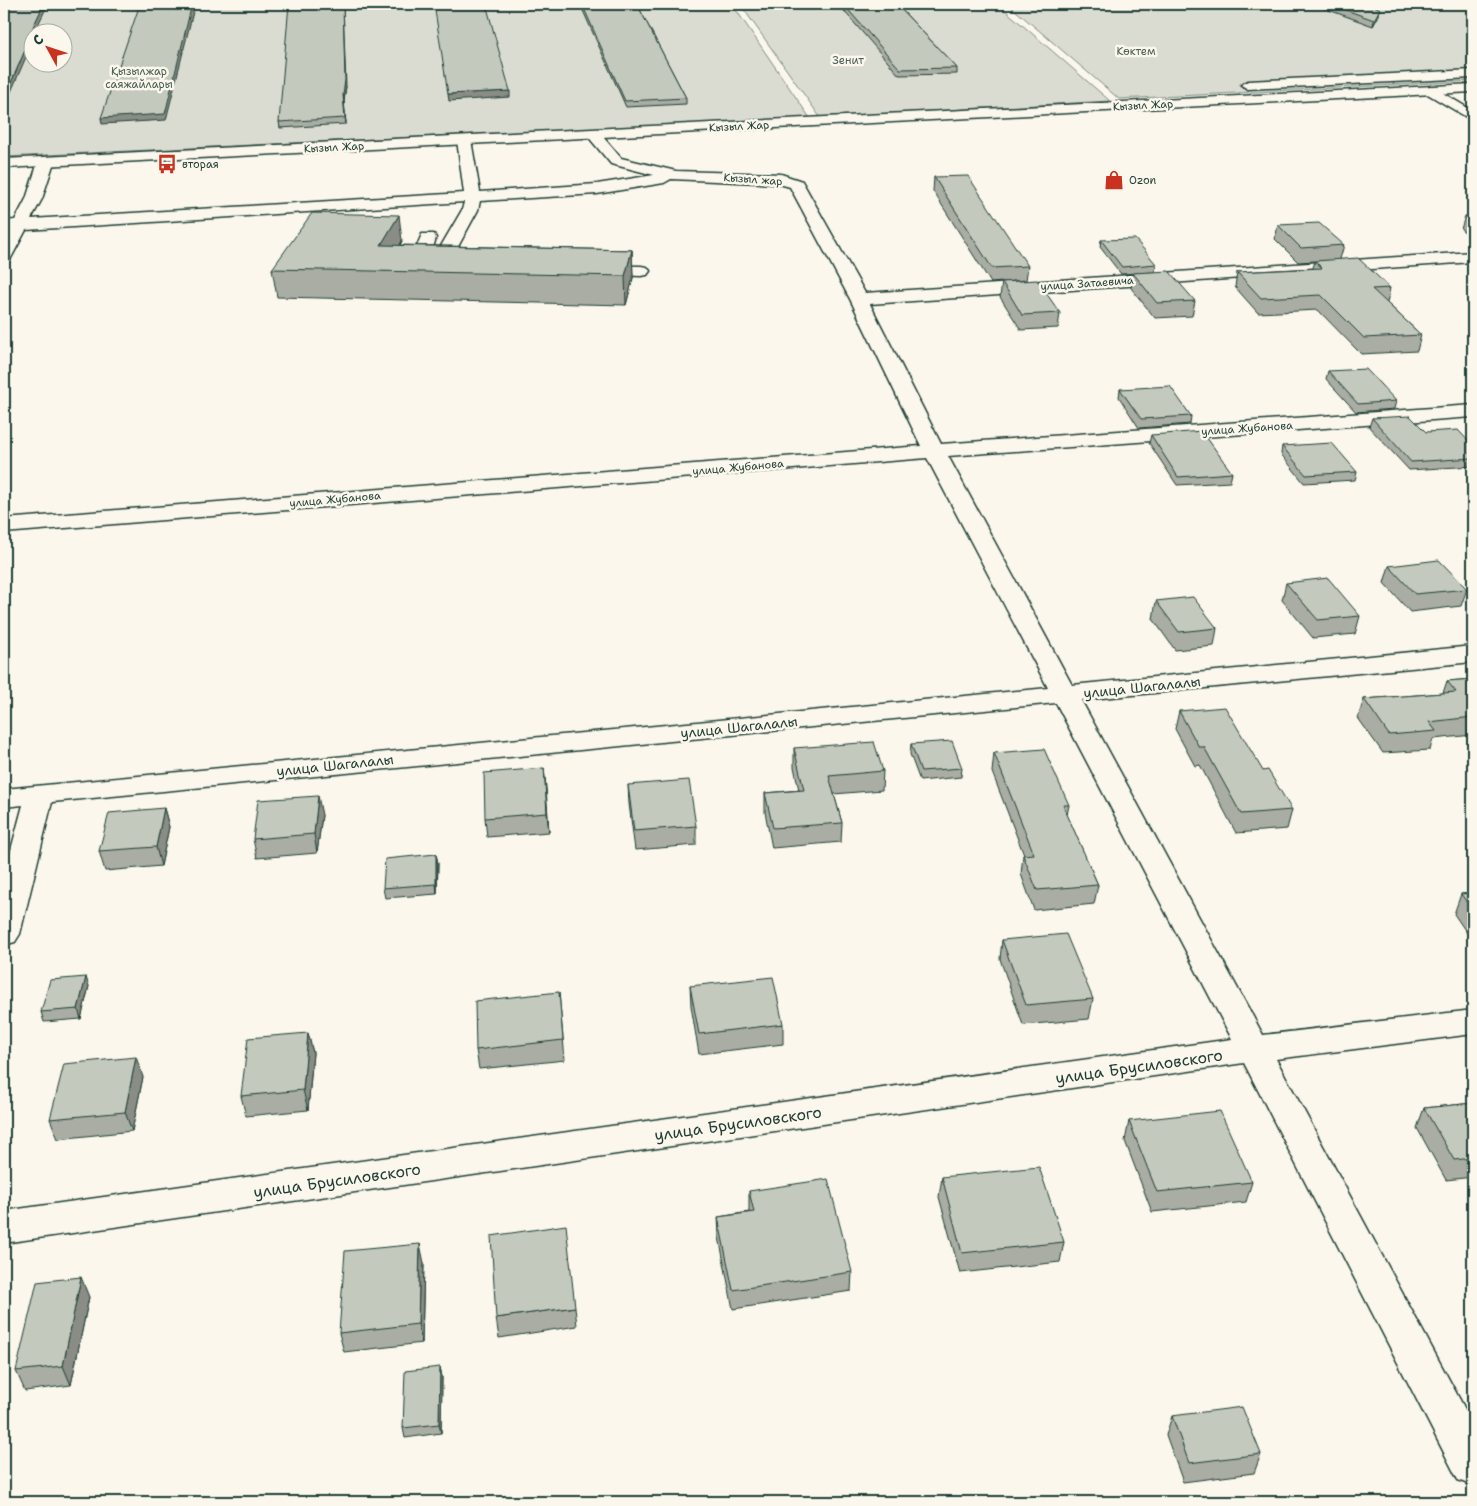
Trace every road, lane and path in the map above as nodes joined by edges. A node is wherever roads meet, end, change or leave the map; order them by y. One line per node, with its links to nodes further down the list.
1 (1473, 74): 2 (street)
2 (1248, 85)
3 (1473, 88): 4 (street, Кызыл Жар)
4 (1431, 90): 5 (street); 6 (street, Кызыл Жар)
5 (1473, 117)
6 (593, 134): 7 (street, Кызыл Жар); 8 (street)
7 (464, 140): 9 (street, Кызыл Жар); 13 (street)
8 (616, 161): 11 (street, Кызыл жар); 12 (street)
9 (46, 162): 10 (street, Кызыл Жар); 14 (street)
10 (4, 164)
11 (676, 176): 12 (street); 22 (street, Кызыл жар)
12 (597, 189): 13 (street)
13 (473, 197): 14 (street); 18 (street)
14 (12, 226): 16 (street)
15 (428, 238): 18 (street)
16 (4, 256)
17 (1473, 257): 22 (street, улица Затаевича)
18 (439, 265): 19 (street)
19 (458, 266)
20 (573, 269): 21 (street)
21 (641, 271)
22 (859, 299): 24 (street)
23 (1473, 411): 24 (street, улица Жубанова)
24 (934, 451): 25 (street, улица Жубанова); 27 (street)
25 (4, 526)
26 (1473, 654): 27 (street, улица Шагалалы)
27 (1064, 695): 28 (street, улица Шагалалы); 32 (street)
28 (40, 794): 29 (street, улица Шагалалы); 30 (street)
29 (4, 798)
30 (4, 934)
31 (1473, 1022): 32 (street, улица Брусиловского)
32 (1254, 1049): 33 (street, улица Брусиловского); 34 (street)
33 (4, 1227)
34 (1473, 1466)

